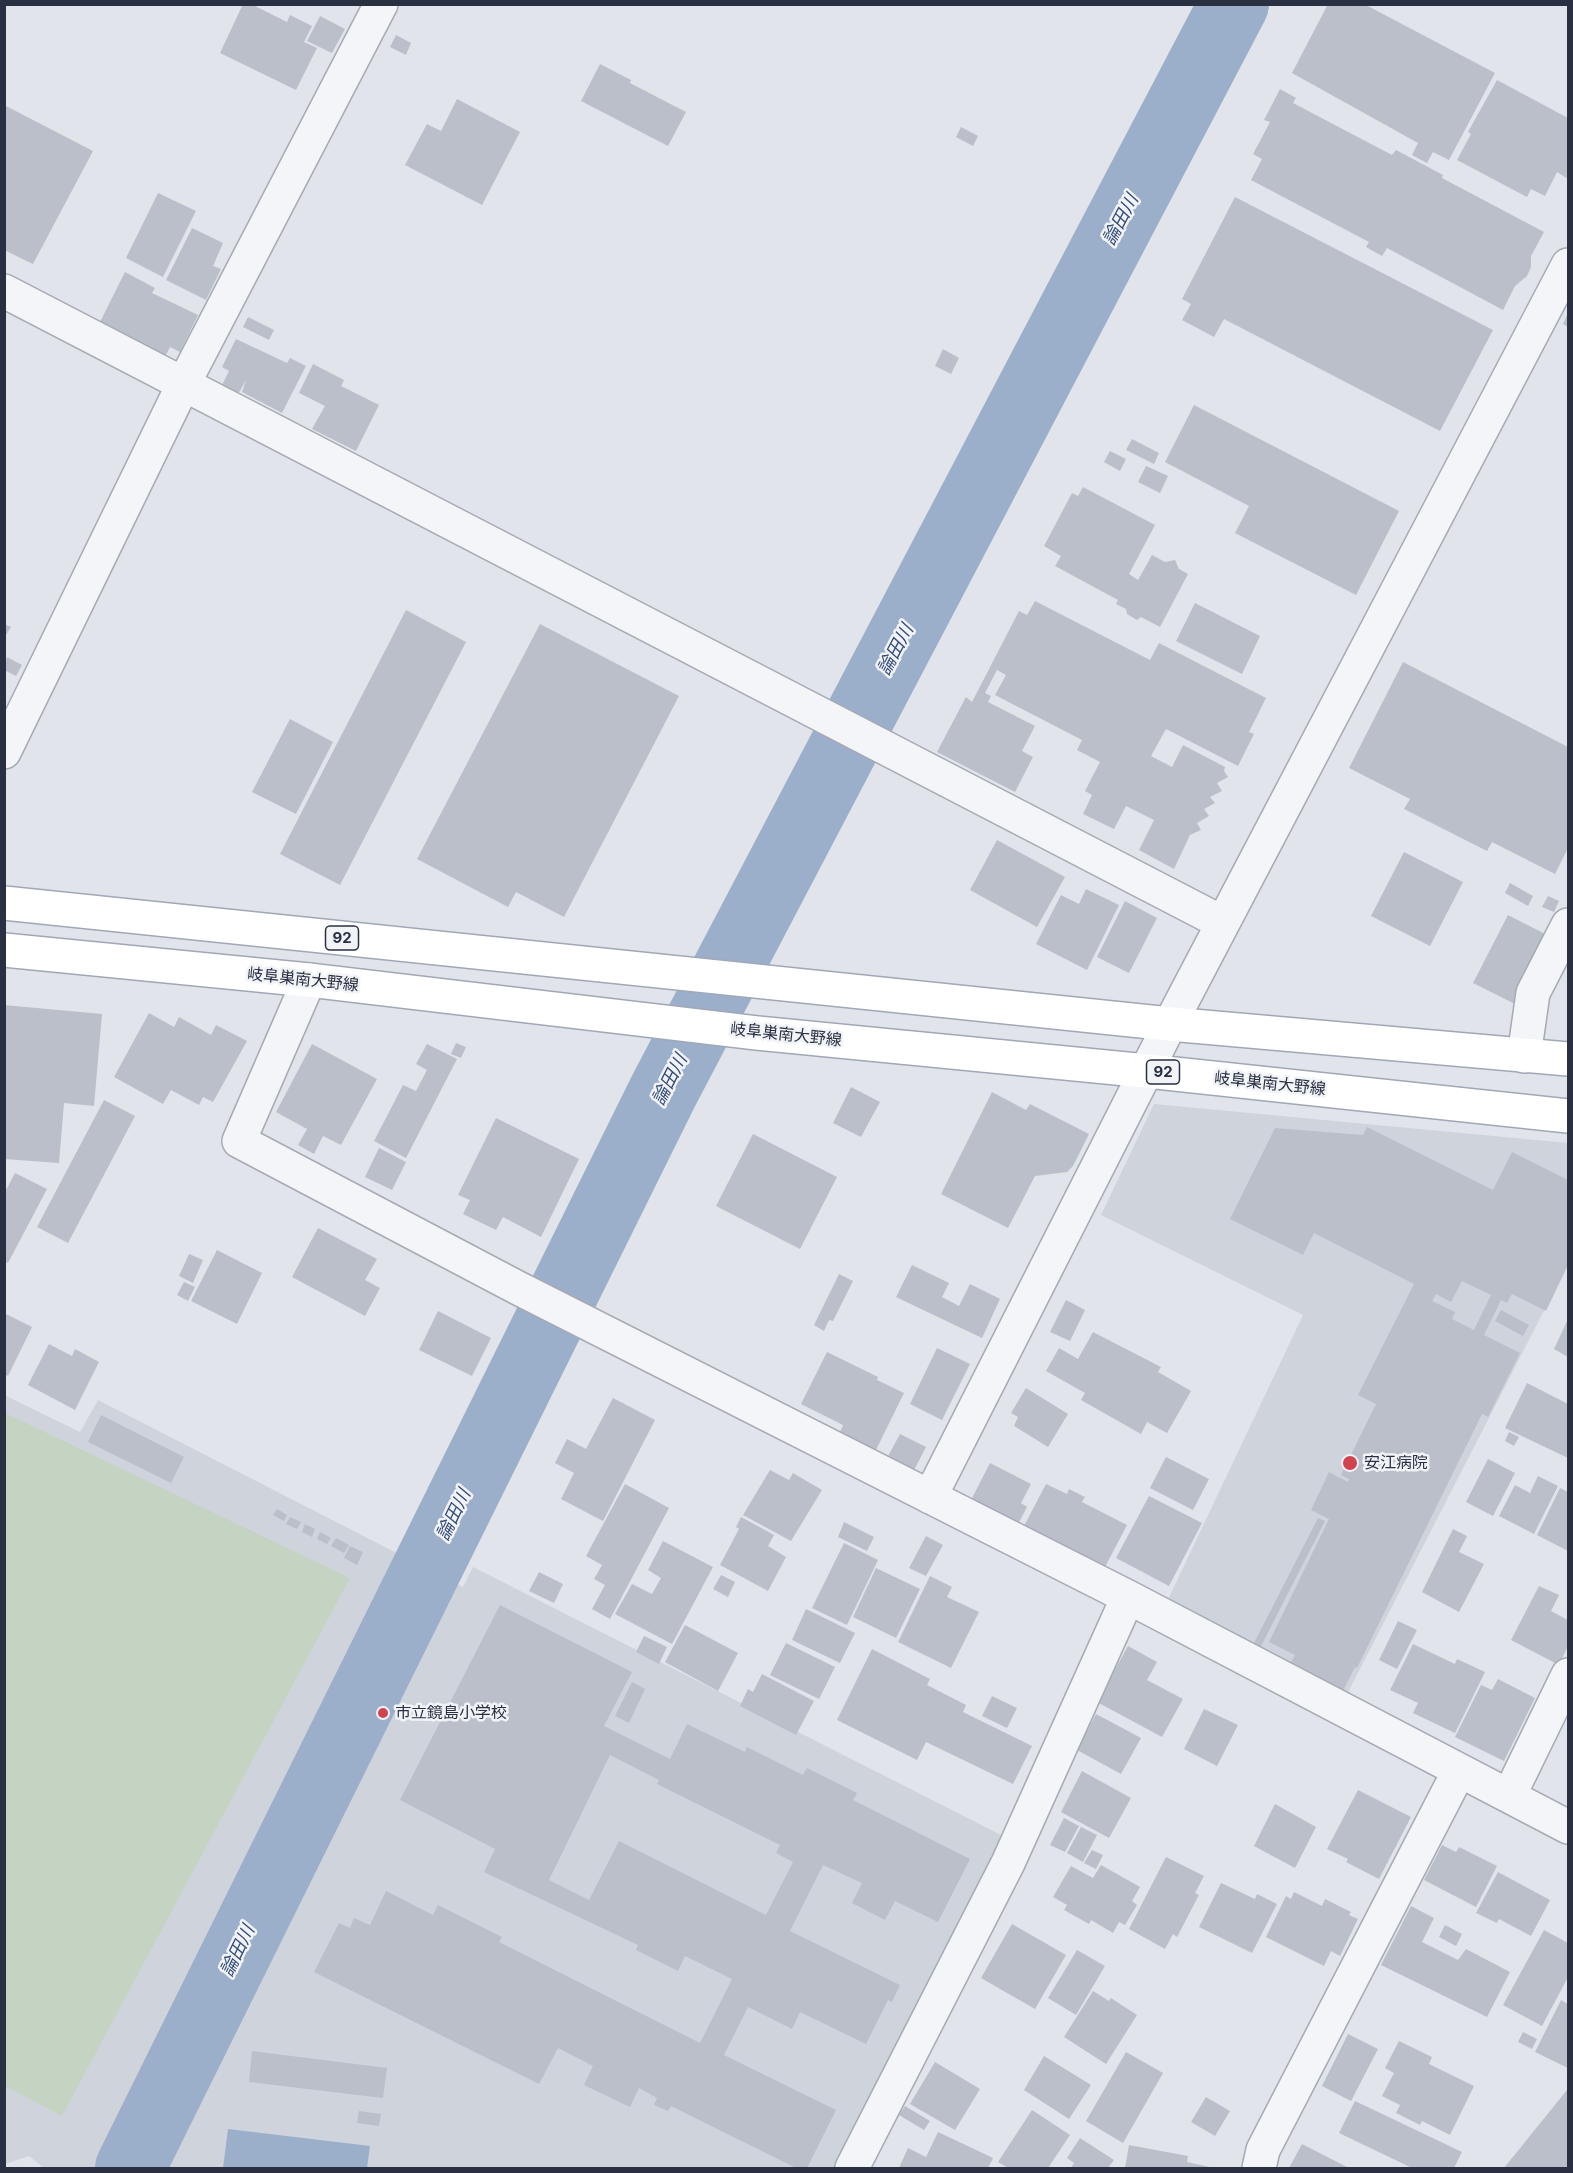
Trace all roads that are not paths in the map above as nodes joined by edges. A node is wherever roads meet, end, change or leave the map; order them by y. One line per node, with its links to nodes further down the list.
1 (381, 4): 4 (street)
2 (1569, 265): 7 (street)
3 (4, 291): 4 (street)
4 (184, 383): 5 (street); 7 (street)
5 (4, 752)
6 (4, 903): 11 (main road, 92)
7 (1224, 923): 11 (street)
8 (1569, 925): 12 (street)
9 (4, 950): 10 (main road, 岐阜巣南大野線 / 92)
10 (309, 980): 14 (main road, 岐阜巣南大野線 / 92); 16 (street)
11 (1170, 1024): 12 (main road, 92); 14 (street)
12 (1524, 1056): 13 (main road, 92)
13 (1569, 1059)
14 (1147, 1071): 15 (main road, 岐阜巣南大野線 / 92); 16 (street)
15 (1569, 1116)
16 (930, 1497): 17 (street)
17 (1128, 1598): 19 (street); 22 (street)
18 (1569, 1675): 20 (street)
19 (1459, 1771): 20 (street); 23 (street)
20 (1509, 1796): 21 (street)
21 (1569, 1827)
22 (852, 2169)
23 (1259, 2169)

